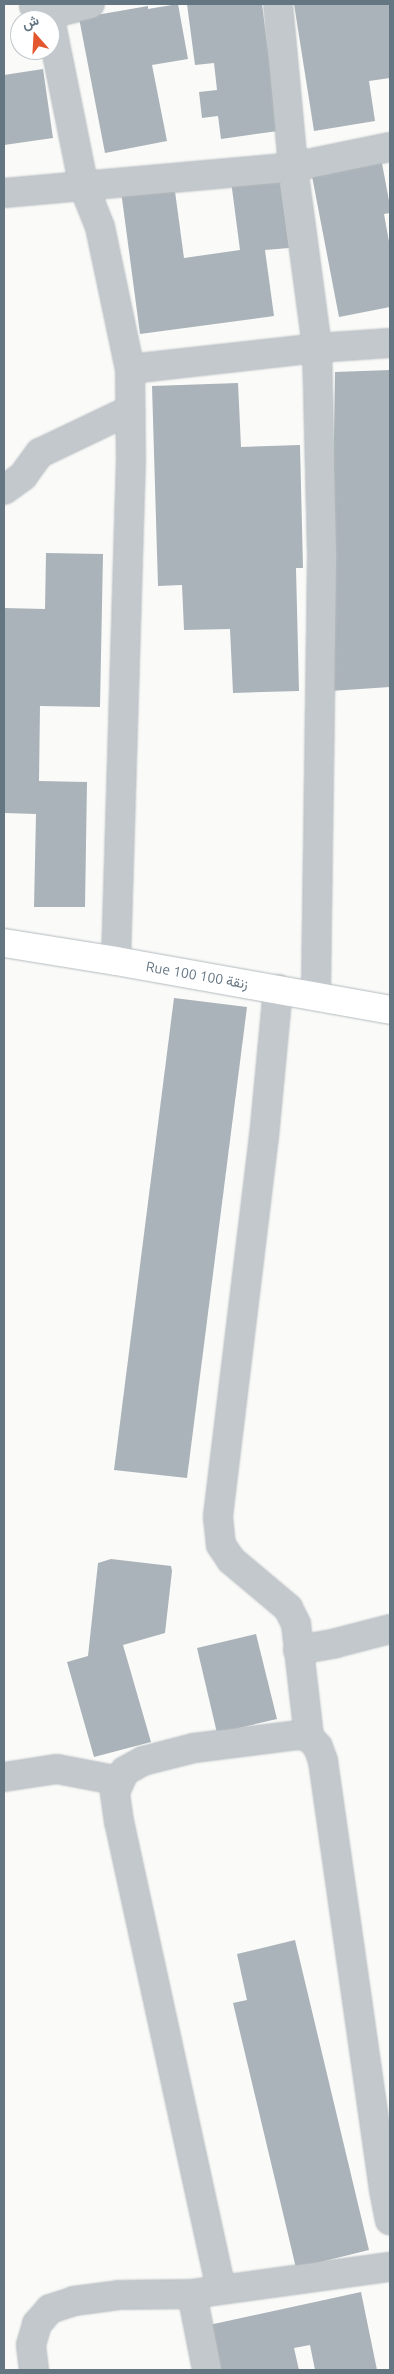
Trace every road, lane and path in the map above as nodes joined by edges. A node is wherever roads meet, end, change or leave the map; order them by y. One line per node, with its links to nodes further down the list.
1 (90, 4): 3 (street)
2 (278, 4): 5 (street)
3 (42, 7): 6 (street)
4 (390, 147): 5 (street)
5 (293, 167): 6 (street); 9 (street)
6 (84, 187): 7 (street); 10 (street)
7 (4, 193)
8 (390, 343): 9 (street)
9 (317, 348): 10 (street); 16 (street)
10 (130, 369): 11 (street)
11 (130, 410): 12 (street); 14 (street)
12 (4, 490)
13 (4, 943): 14 (street, Rue 100 زنقة 100)
14 (116, 961): 15 (street, Rue 100 زنقة 100)
15 (278, 989): 16 (street, Rue 100 زنقة 100); 19 (street)
16 (316, 996): 17 (street, Rue 100 زنقة 100)
17 (390, 1010)
18 (390, 1629): 19 (street)
19 (298, 1650): 20 (street)
20 (309, 1737): 22 (street); 23 (street)
21 (4, 1776): 22 (street)
22 (120, 1781): 25 (street)
23 (390, 2220)
24 (390, 2267): 25 (street)
25 (222, 2289): 26 (street)
26 (192, 2294): 27 (street); 28 (street)
27 (34, 2370)
28 (207, 2370)

